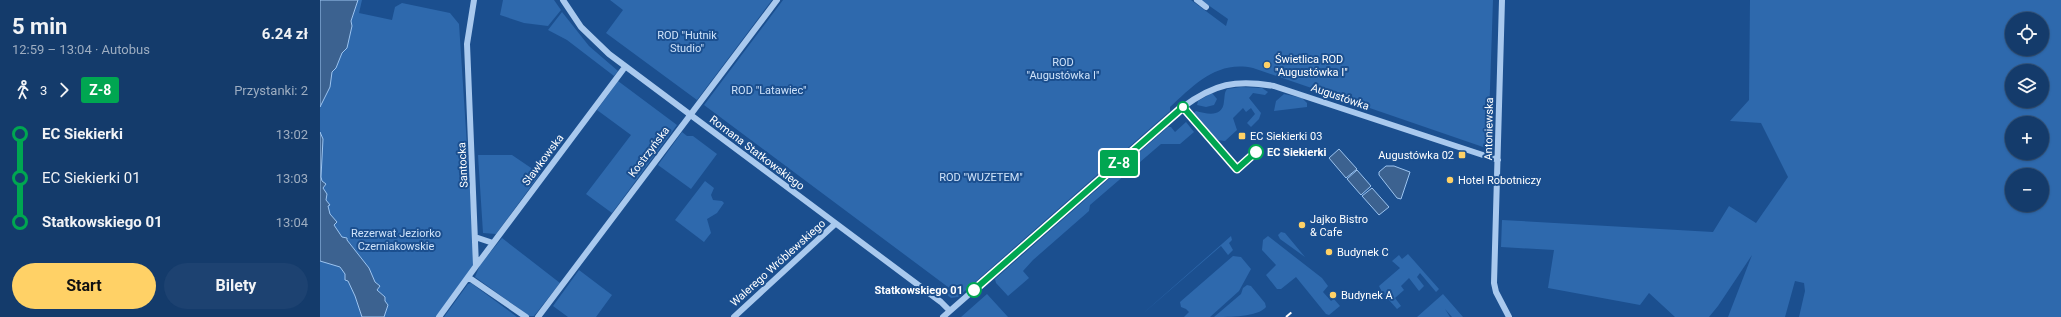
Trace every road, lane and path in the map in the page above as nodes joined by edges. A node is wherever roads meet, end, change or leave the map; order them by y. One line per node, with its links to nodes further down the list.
1 (474, 0): 11 (street, Santocka)
2 (563, 0): 7 (street, Romana Statkowskiego)
3 (778, 0): 8 (street, Kostrzyńska)
4 (1197, 0): 6 (street)
5 (1502, 0): 9 (street, Antoniewska)
6 (1206, 7)
7 (625, 67): 8 (street, Romana Statkowskiego); 12 (street, Sławkowska)
8 (690, 115): 10 (street, Romana Statkowskiego); 18 (street, Kostrzyńska)
9 (1498, 160): 15 (street, Augustówka); 21 (street, Antoniewska)
10 (836, 224): 15 (street, Romana Statkowskiego); 19 (street, Walerego Wróblewskiego)
11 (475, 237): 12 (street); 13 (street, Santocka)
12 (493, 243): 13 (street, Sławkowska)
13 (476, 266): 14 (street)
14 (468, 277): 16 (street); 17 (street)
15 (950, 311): 20 (street, Augustówka)
16 (439, 317)
17 (526, 317)
18 (538, 317)
19 (734, 317)
20 (943, 317)
21 (1509, 317)

